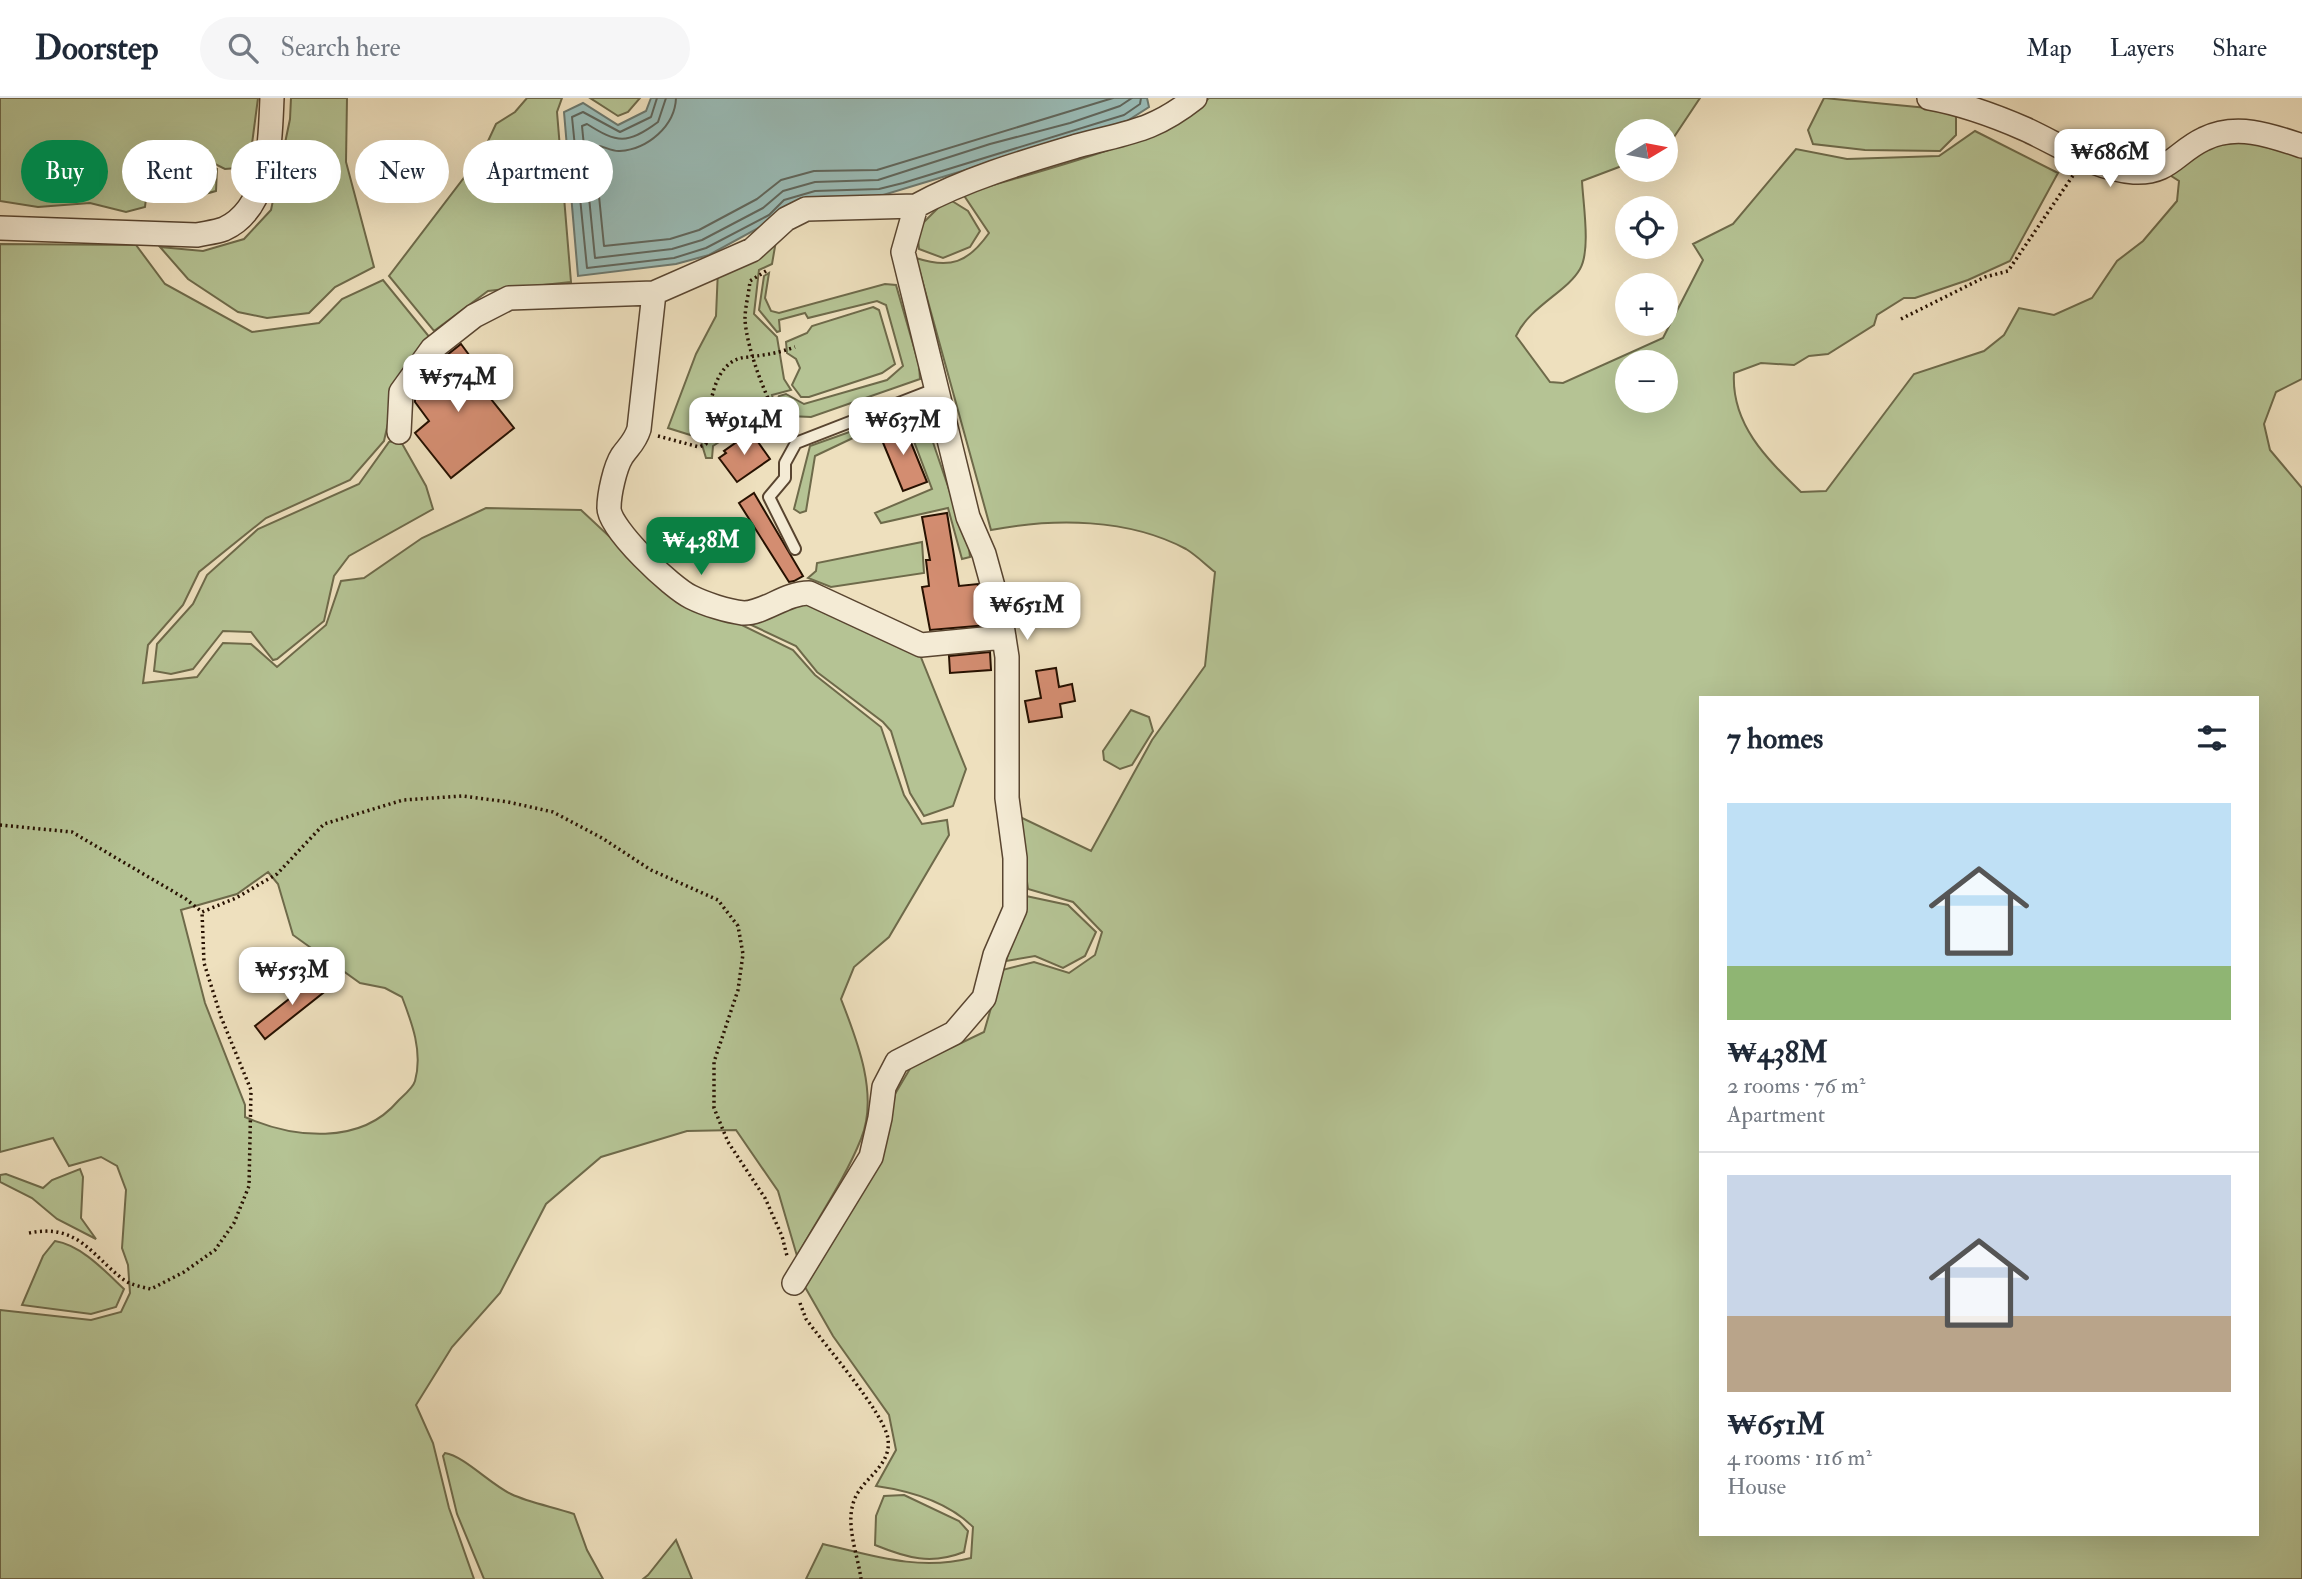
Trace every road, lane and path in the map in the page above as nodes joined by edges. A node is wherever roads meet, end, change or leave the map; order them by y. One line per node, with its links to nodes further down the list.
1 (272, 98): 8 (street)
2 (1195, 98): 4 (street)
3 (1929, 98): 6 (street)
4 (1170, 107): 7 (street)
5 (2302, 146): 6 (street)
6 (2085, 158): 11 (path)
7 (916, 206): 10 (street); 14 (street)
8 (0, 228)
9 (766, 271): 13 (path)
10 (654, 293): 15 (street); 16 (street)
11 (1901, 319)
12 (796, 346): 13 (path)
13 (755, 358): 15 (path); 17 (path)
14 (935, 389): 17 (lane); 19 (street)
15 (639, 429): 19 (street)
16 (399, 432)
17 (796, 443): 18 (lane)
18 (794, 550)
19 (1004, 637): 23 (street)
20 (0, 825): 21 (path)
21 (201, 912): 22 (path); 23 (path)
22 (29, 1233)
23 (794, 1283): 24 (path)
24 (861, 1579)

